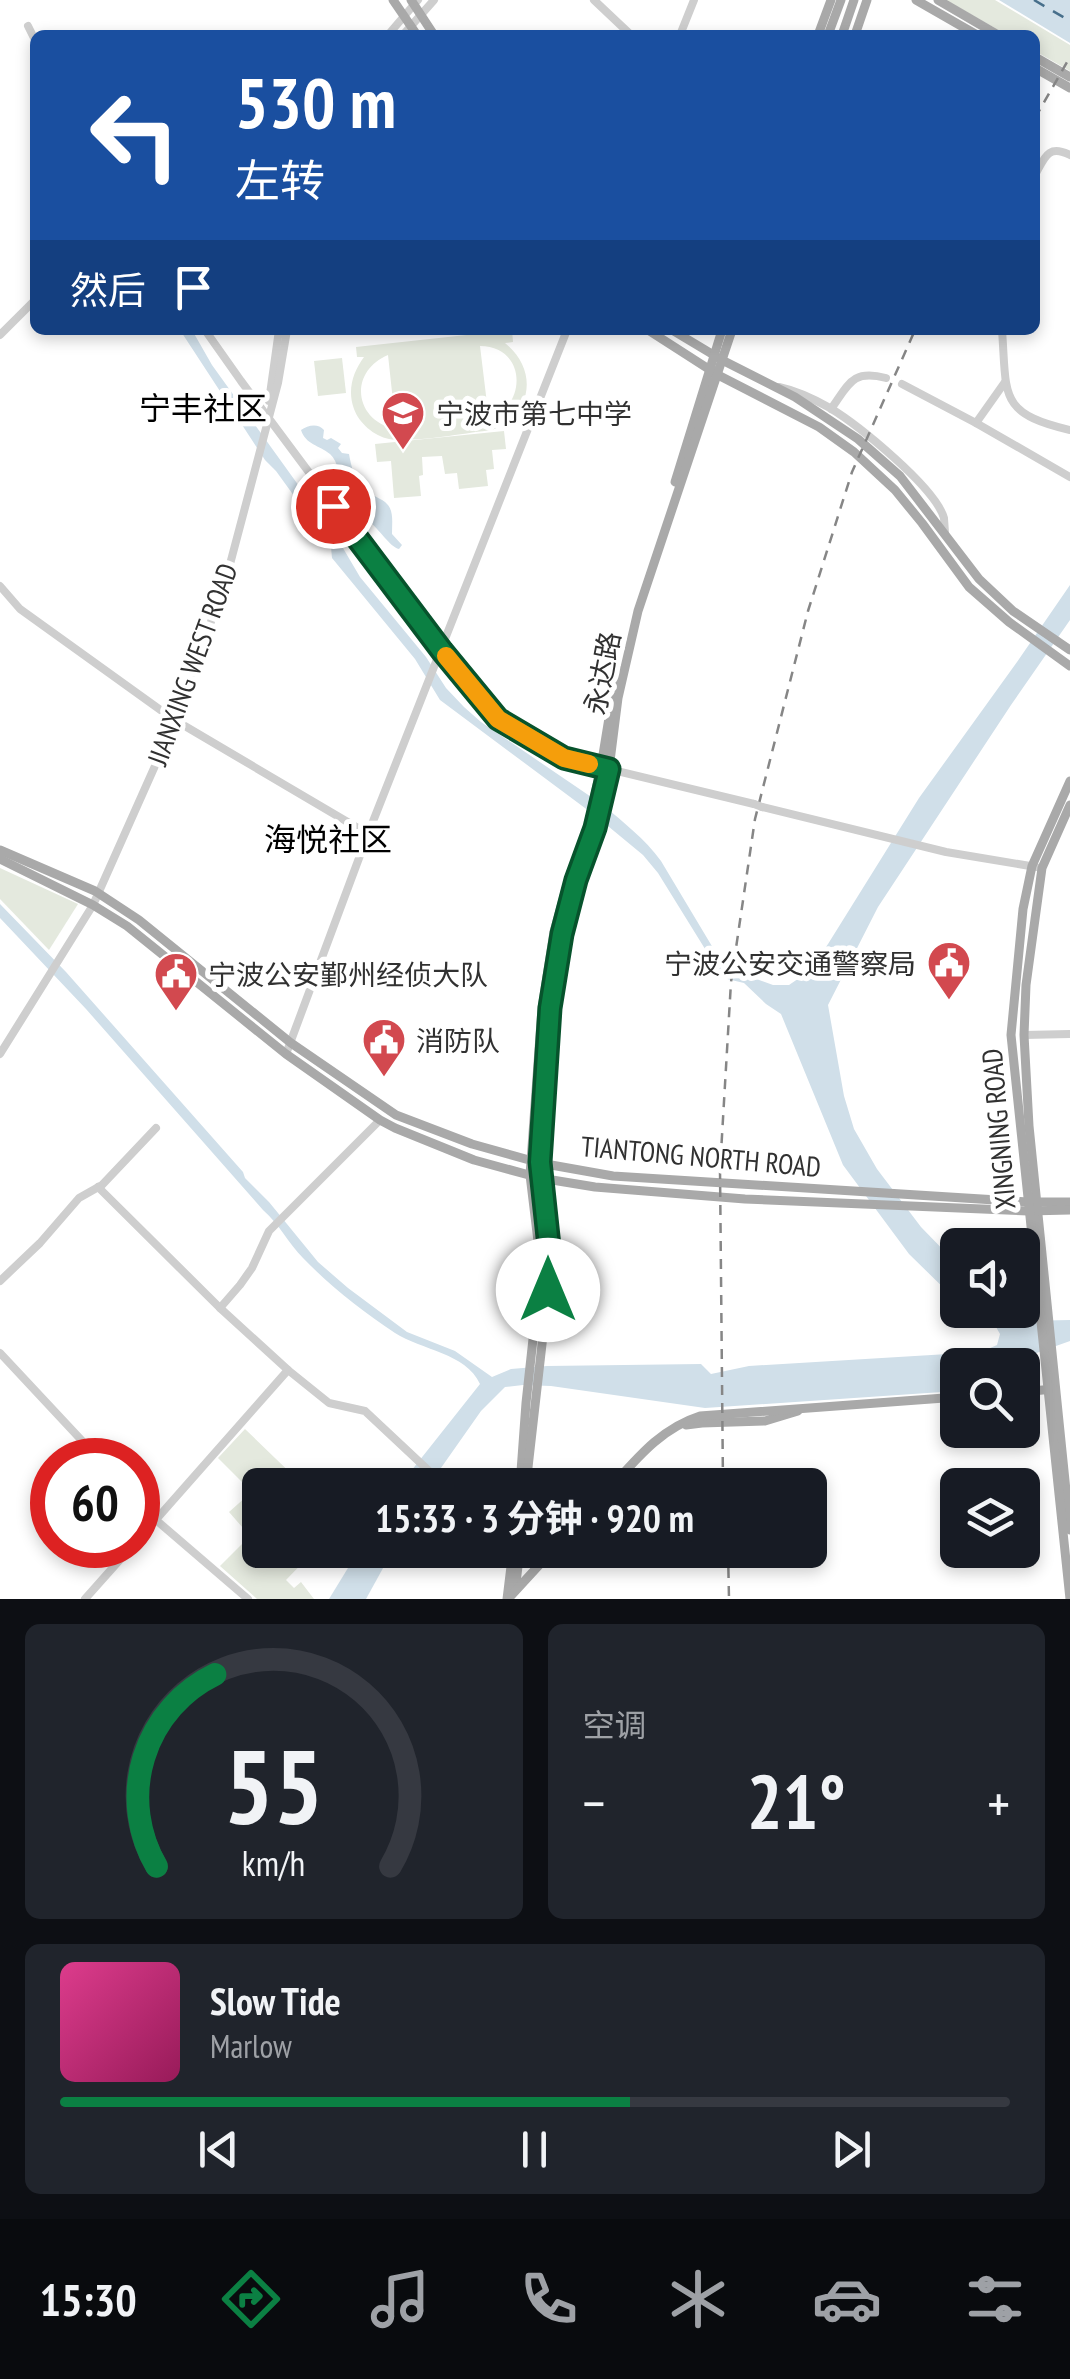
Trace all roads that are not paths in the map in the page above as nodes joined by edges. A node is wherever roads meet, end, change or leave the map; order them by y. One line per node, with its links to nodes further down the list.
1 (393, 0): 12 (main road)
2 (434, 0): 11 (street)
3 (594, 0): 18 (street)
4 (694, 0): 19 (street)
5 (831, 0): 20 (main road)
6 (841, 0): 21 (main road)
7 (854, 0): 22 (main road)
8 (867, 0): 23 (main road)
9 (916, 0): 24 (main road)
10 (938, 0): 25 (main road)
11 (416, 5): 12 (street); 16 (street); 17 (main road)
12 (403, 15): 15 (street); 16 (main road)
13 (28, 26): 14 (street)
14 (30, 30)
15 (392, 30)
16 (414, 30)
17 (431, 30)
18 (626, 30)
19 (682, 30)
20 (820, 30)
21 (830, 30)
22 (844, 30)
23 (857, 30)
24 (968, 30)
25 (989, 30)
26 (1040, 60): 28 (main road)
27 (1040, 71): 29 (main road)
28 (1070, 78)
29 (1070, 88)
30 (1070, 155): 31 (street)
31 (1040, 167)
32 (30, 305): 33 (street)
33 (0, 335)
34 (208, 335): 50 (street)
35 (278, 335): 50 (street, JIANXING WEST ROAD)
36 (286, 335): 50 (street, JIANXING WEST ROAD)
37 (564, 335): 57 (street)
38 (656, 335): 44 (main road)
39 (680, 335): 43 (main road)
40 (721, 335): 43 (main road)
41 (730, 335): 43 (main road)
42 (1002, 335): 46 (street)
43 (718, 358): 44 (main road, 永达路); 48 (main road)
44 (714, 372): 58 (main road); 60 (main road, 永达路)
45 (886, 378): 49 (street)
46 (1005, 382): 51 (street); 52 (street)
47 (902, 384): 51 (street)
48 (771, 385): 49 (street); 54 (main road)
49 (831, 408): 54 (street)
50 (268, 420): 57 (street); 59 (street, JIANXING WEST ROAD)
51 (976, 423): 53 (street)
52 (1070, 430)
53 (1070, 477)
54 (945, 534): 56 (main road)
55 (0, 586): 59 (street)
56 (1070, 650)
57 (440, 655): 60 (street); 63 (street)
58 (1070, 666)
59 (176, 721): 63 (street); 67 (street, JIANXING WEST ROAD)
60 (605, 768): 66 (street); 76 (main road, 永达路)
61 (1070, 781): 66 (main road, XINGNING ROAD)
62 (1070, 805): 66 (main road, XINGNING ROAD)
63 (368, 834): 71 (street)
64 (0, 850): 67 (main road, TIANTONG NORTH ROAD)
65 (0, 859): 68 (main road, TIANTONG NORTH ROAD)
66 (1037, 867): 69 (main road, XINGNING ROAD); 80 (main road, XINGNING ROAD)
67 (98, 893): 68 (street, JIANXING WEST ROAD); 71 (main road, TIANTONG NORTH ROAD)
68 (93, 905): 72 (street, JIANXING WEST ROAD); 73 (main road, TIANTONG NORTH ROAD)
69 (1024, 1034): 70 (street); 80 (main road, XINGNING ROAD)
70 (1070, 1034)
71 (290, 1043): 73 (street); 76 (main road, TIANTONG NORTH ROAD)
72 (0, 1054)
73 (286, 1054): 74 (main road, TIANTONG NORTH ROAD)
74 (380, 1120): 77 (main road, TIANTONG NORTH ROAD); 83 (street)
75 (156, 1128): 78 (street)
76 (535, 1161): 77 (main road, 永达路); 80 (main road, TIANTONG NORTH ROAD)
77 (535, 1177): 80 (main road, TIANTONG NORTH ROAD); 91 (main road, 永达路)
78 (98, 1187): 82 (street); 83 (street)
79 (1070, 1202): 80 (main road, TIANTONG NORTH ROAD)
80 (1032, 1207): 81 (main road); 86 (main road, XINGNING ROAD)
81 (1070, 1210)
82 (0, 1281)
83 (220, 1308): 85 (street)
84 (0, 1353): 89 (street)
85 (288, 1370): 90 (street); 93 (street)
86 (1052, 1390): 87 (main road); 95 (main road, XINGNING ROAD); 102 (main road, XINGNING ROAD)
87 (1040, 1391)
88 (940, 1398): 92 (main road)
89 (79, 1438)
90 (425, 1468)
91 (524, 1468)
92 (628, 1468)
93 (160, 1515)
94 (160, 1523): 101 (street)
95 (1070, 1530)
96 (113, 1568): 100 (street)
97 (515, 1568): 99 (main road)
98 (538, 1568): 99 (main road)
99 (511, 1597)
100 (85, 1599)
101 (248, 1599)
102 (1070, 1599)

